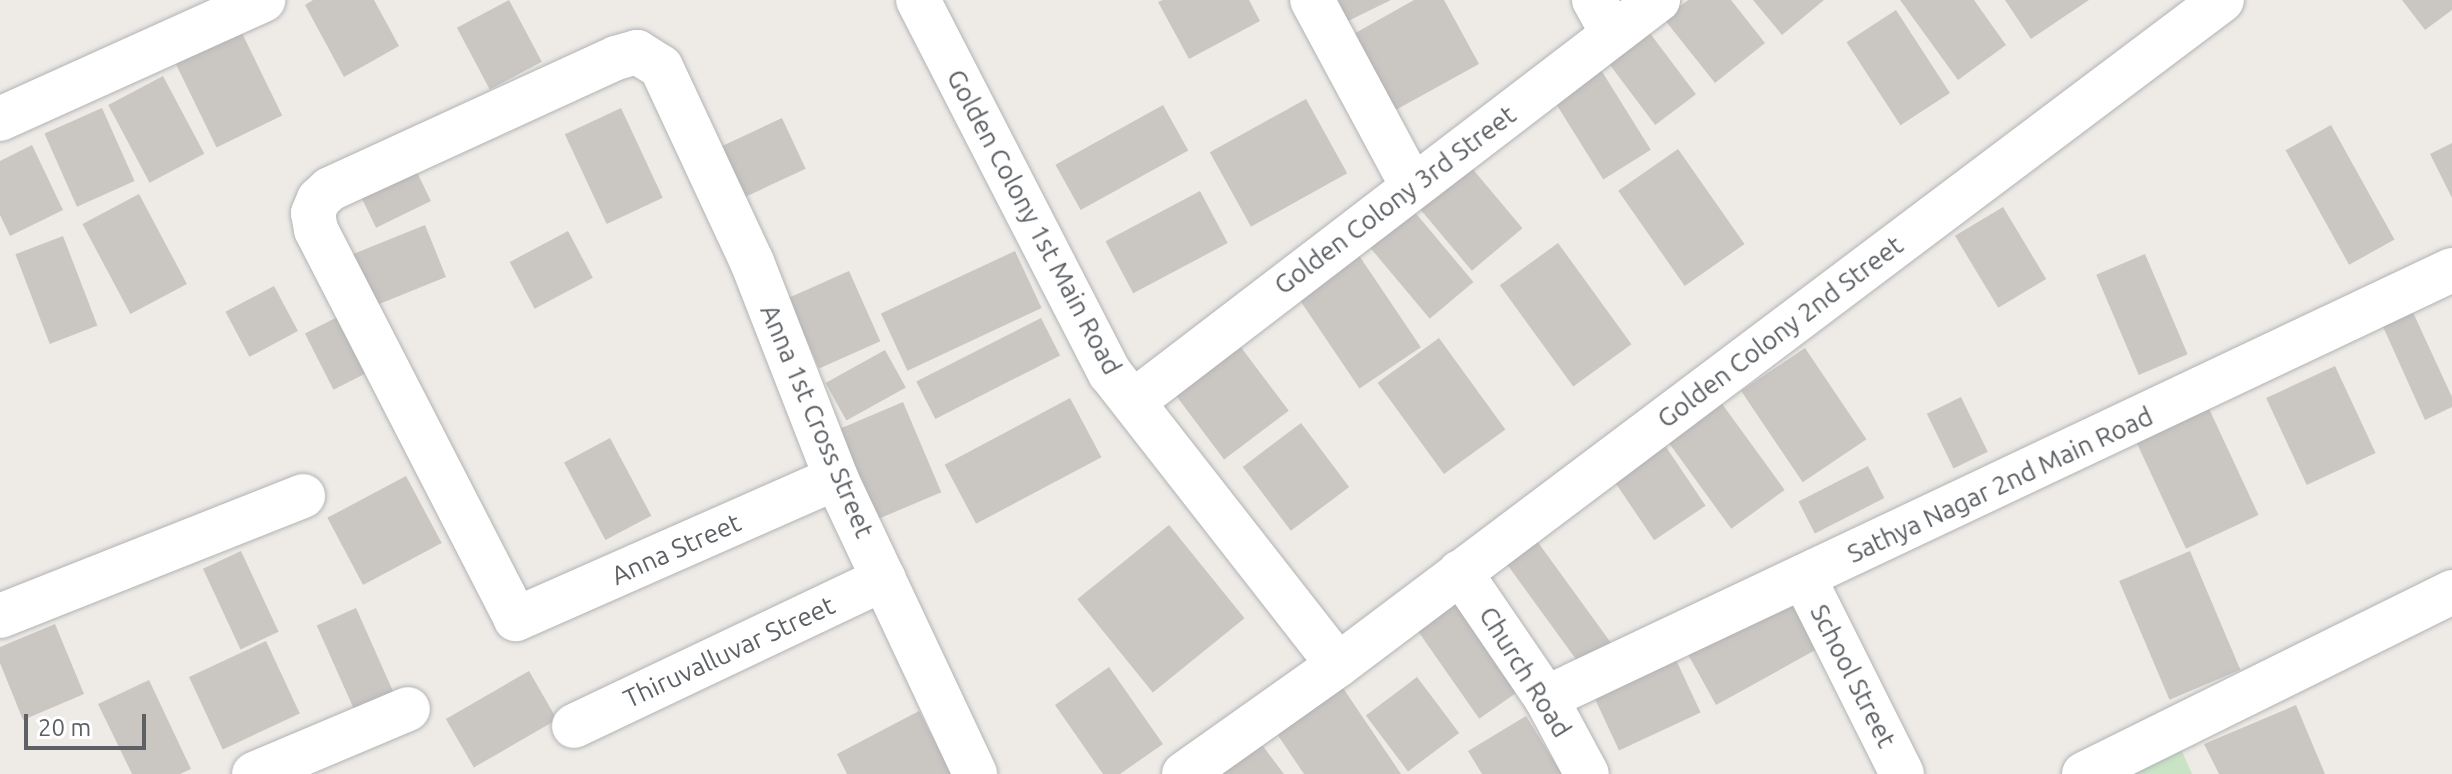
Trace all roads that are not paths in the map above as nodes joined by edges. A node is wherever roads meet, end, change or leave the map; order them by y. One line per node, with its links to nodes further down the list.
1 (263, 0): 7 (street)
2 (918, 0): 10 (street, Golden Colony 1st Main Road)
3 (1312, 0): 8 (street)
4 (1658, 0): 6 (street, Golden Colony 3rd Street)
5 (2222, 0): 13 (street, Golden Colony 2nd Street)
6 (1603, 17): 8 (street, Golden Colony 3rd Street)
7 (0, 119)
8 (1412, 186): 10 (street, Golden Colony 3rd Street)
9 (2452, 270): 14 (street, Sathya Nagar 2nd Main Road)
10 (1134, 401): 19 (street, Golden Colony 1st Main Road)
11 (836, 478): 15 (street, Anna 1st Cross Street); 18 (street, Anna Street); 18 (street, Anna 1st Cross Street)
12 (303, 496): 17 (street)
13 (1460, 572): 19 (street, Golden Colony 2nd Street); 20 (street, Church Road)
14 (1804, 578): 20 (street, Sathya Nagar 2nd Main Road); 27 (street, School Street)
15 (884, 579): 22 (street, Thiruvalluvar Street); 24 (street, Anna 1st Cross Street)
16 (2452, 592): 28 (street)
17 (0, 616)
18 (516, 619)
19 (1338, 665): 25 (street)
20 (1546, 698): 26 (street, Church Road)
21 (408, 709): 23 (street)
22 (574, 726)
23 (254, 774)
24 (975, 774)
25 (1184, 774)
26 (1587, 774)
27 (1902, 774)
28 (2084, 774)

